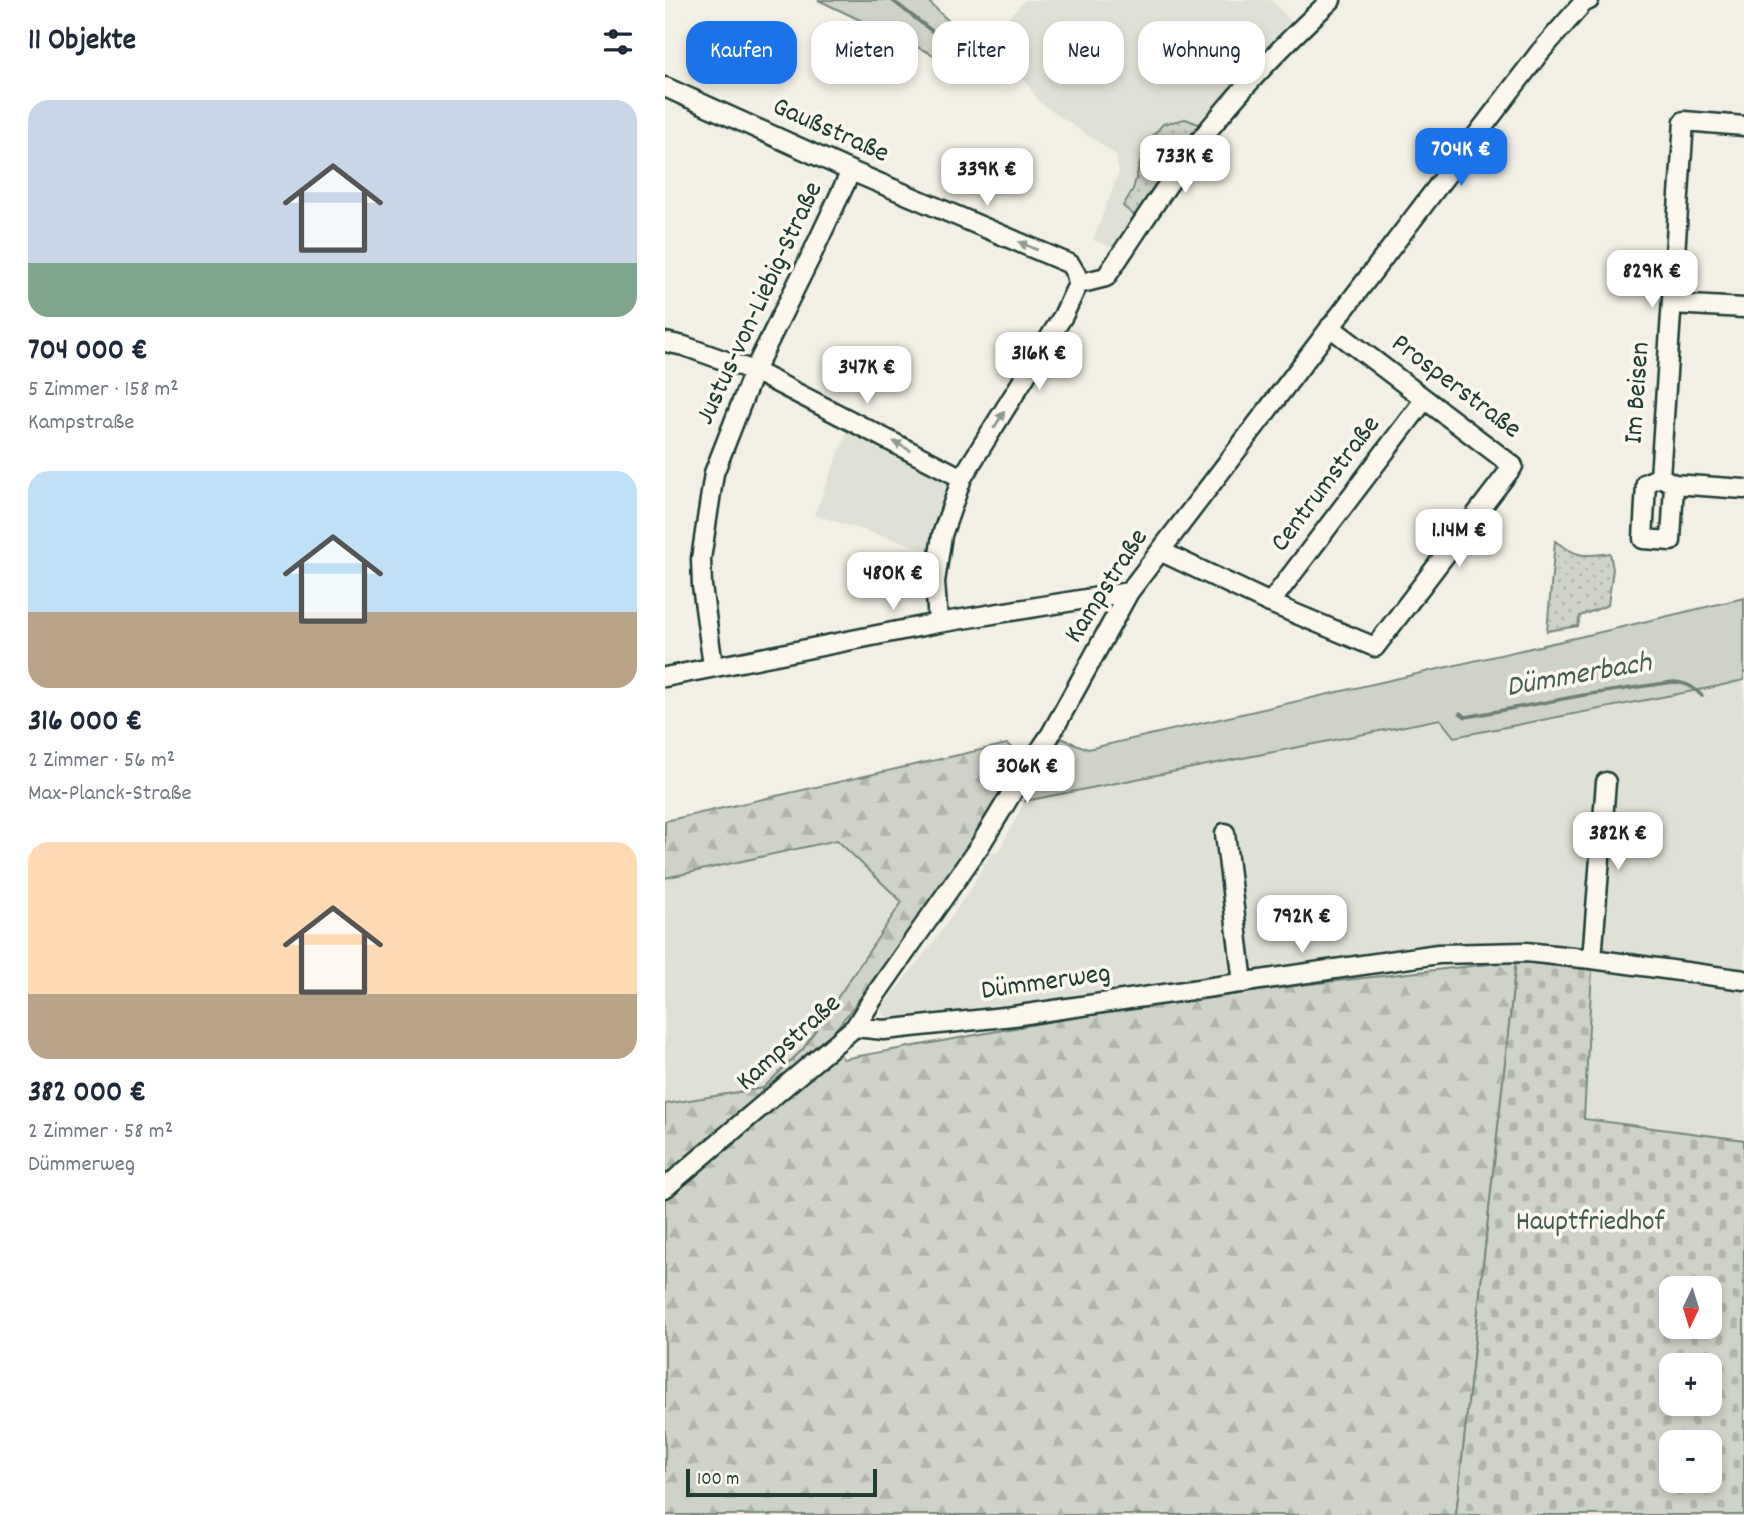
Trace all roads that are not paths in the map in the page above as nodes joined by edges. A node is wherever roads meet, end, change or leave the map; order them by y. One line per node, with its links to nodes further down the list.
1 (1331, 0): 6 (street)
2 (1589, 0): 9 (street, Kampstraße)
3 (665, 88): 5 (street, Gaußstraße)
4 (1744, 126): 7 (street, Im Beisen)
5 (851, 171): 6 (street, Gaußstraße, one-way to 5); 11 (street, Justus-von-Liebig-Straße)
6 (1078, 284): 13 (street, one-way to 6)
7 (1672, 304): 8 (street); 14 (street, Im Beisen)
8 (1744, 308)
9 (1330, 327): 12 (street, Prosperstraße); 15 (street, Kampstraße)
10 (665, 342): 11 (street)
11 (754, 370): 13 (street, one-way to 11); 19 (street, Justus-von-Liebig-Straße)
12 (1425, 399): 17 (street, Centrumstraße); 17 (street, Prosperstraße)
13 (962, 478): 18 (street)
14 (1744, 489)
15 (1160, 551): 16 (street, Kampstraße); 17 (street, Prosperstraße)
16 (1129, 592): 18 (street); 26 (street, Kampstraße)
17 (1270, 603)
18 (938, 623): 19 (street)
19 (713, 666): 20 (street)
20 (665, 677)
21 (1606, 782): 23 (street)
22 (1225, 833): 25 (street)
23 (1591, 959): 24 (street, Dümmerweg); 25 (street, Dümmerweg)
24 (1744, 980)
25 (1243, 983): 26 (street, Dümmerweg)
26 (855, 1027): 27 (street, Kampstraße)
27 (665, 1188)

